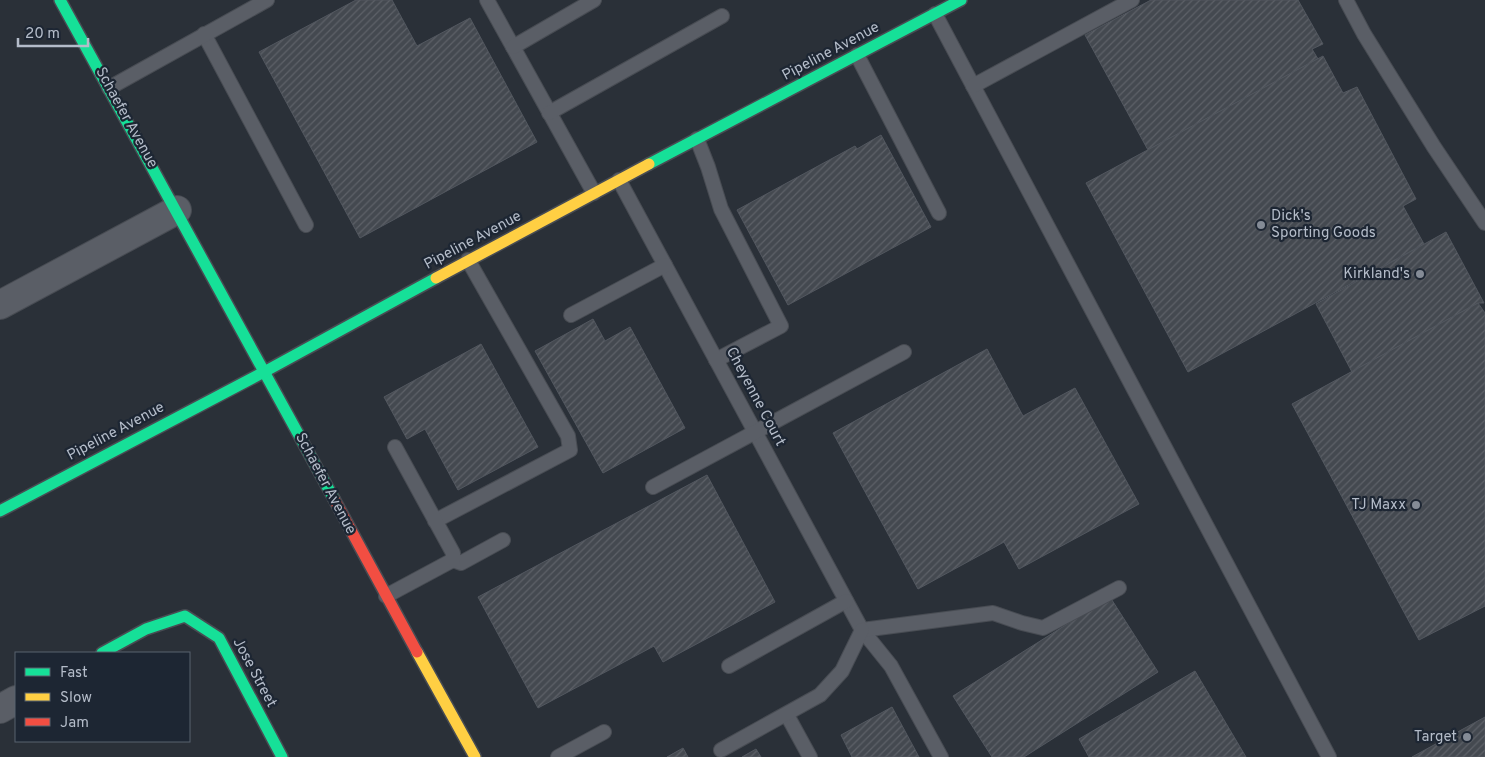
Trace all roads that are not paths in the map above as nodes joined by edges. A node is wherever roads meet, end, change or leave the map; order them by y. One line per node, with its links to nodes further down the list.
1 (60, 0): 14 (main road, Schaefer Avenue)
2 (267, 0): 10 (lane)
3 (487, 0): 11 (lane)
4 (594, 0): 11 (lane)
5 (961, 0): 8 (main road, Pipeline Avenue)
6 (1132, 0): 13 (lane)
7 (1346, 0): 21 (lane)
8 (935, 14): 12 (main road, Pipeline Avenue); 13 (lane)
9 (722, 16): 15 (lane)
10 (204, 34): 14 (lane); 22 (lane)
11 (513, 47): 15 (lane)
12 (857, 55): 16 (main road, Pipeline Avenue); 20 (lane)
13 (973, 86): 53 (lane)
14 (109, 88): 19 (main road, Schaefer Avenue)
15 (550, 113): 18 (lane)
16 (697, 139): 17 (main road, Pipeline Avenue); 28 (lane)
17 (619, 180): 18 (main road, Pipeline Avenue); 24 (lane, Cheyenne Court)
18 (594, 193): 23 (main road, Pipeline Avenue)
19 (177, 210): 25 (street); 29 (main road, Schaefer Avenue)
20 (939, 213)
21 (1485, 223)
22 (306, 225)
23 (468, 260): 29 (main road, Pipeline Avenue); 34 (lane)
24 (665, 265): 26 (lane); 28 (lane, Cheyenne Court)
25 (0, 305)
26 (571, 315)
27 (904, 352): 30 (lane)
28 (716, 360): 30 (lane, Cheyenne Court)
29 (264, 372): 33 (main road, Pipeline Avenue); 38 (main road, Schaefer Avenue)
30 (755, 433): 32 (lane); 39 (lane, Cheyenne Court)
31 (395, 447): 34 (lane)
32 (653, 487)
33 (0, 511)
34 (435, 521): 36 (lane)
35 (503, 540): 36 (lane)
36 (452, 560): 38 (lane)
37 (1119, 588): 40 (lane)
38 (386, 596): 49 (main road, Schaefer Avenue)
39 (846, 602): 40 (lane, Cheyenne Court); 42 (lane)
40 (862, 630): 45 (lane); 52 (lane, Cheyenne Court)
41 (104, 652): 48 (main road, Jose Street)
42 (729, 666)
43 (15, 701): 44 (street)
44 (0, 709)
45 (787, 714): 47 (lane); 51 (lane)
46 (604, 732): 50 (lane)
47 (721, 750)
48 (282, 757)
49 (475, 757)
50 (558, 757)
51 (810, 757)
52 (940, 757)
53 (1329, 757)

